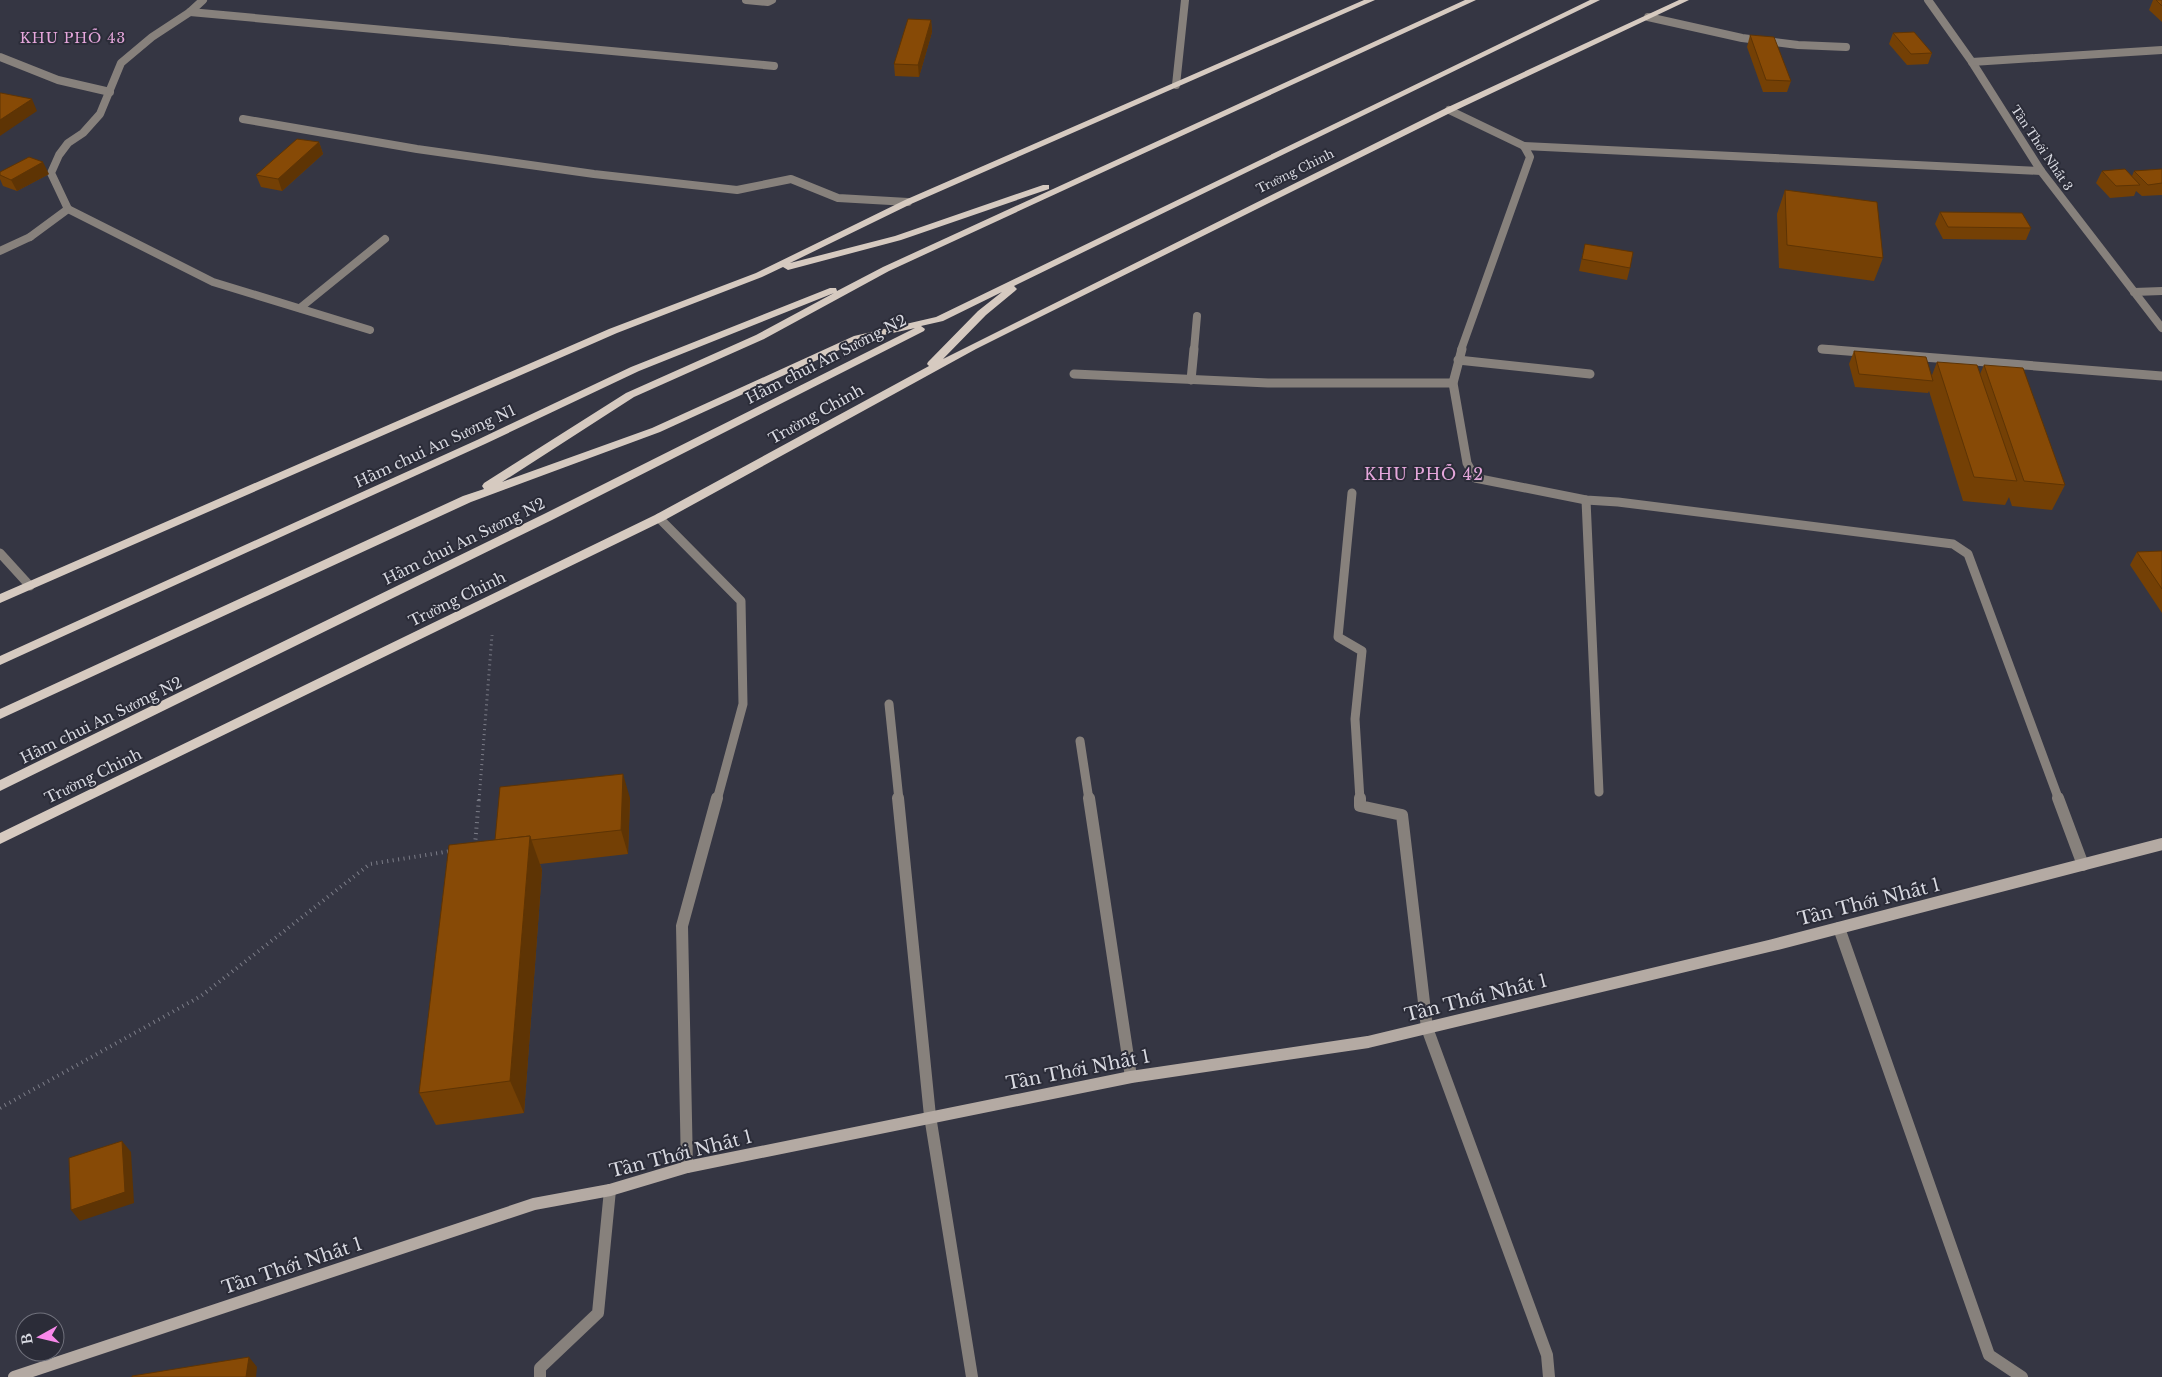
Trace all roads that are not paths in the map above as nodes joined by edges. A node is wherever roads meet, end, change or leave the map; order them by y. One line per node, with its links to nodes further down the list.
1 (189, 0): 10 (street)
2 (746, 0): 3 (street)
3 (772, 0)
4 (1186, 0): 18 (street)
5 (1370, 0): 18 (main road, Trường Chinh)
6 (1472, 0): 23 (main road, Trường Chinh)
7 (1596, 0): 30 (main road, Trường Chinh)
8 (1685, 0): 12 (main road, Trường Chinh)
9 (1928, 0): 16 (street, Tân Thới Nhất 3)
10 (200, 2): 11 (street)
11 (190, 12): 17 (street); 19 (street)
12 (1648, 17): 13 (street); 20 (main road, Trường Chinh)
13 (1846, 48)
14 (2162, 50): 16 (street)
15 (0, 57): 19 (street)
16 (1972, 62): 24 (street, Tân Thới Nhất 3)
17 (774, 66)
18 (1176, 85): 25 (main road, Trường Chinh)
19 (110, 92): 26 (street)
20 (1449, 110): 22 (street); 41 (main road, Trường Chinh)
21 (243, 119): 25 (street)
22 (1524, 146): 24 (street); 40 (street)
23 (1097, 171): 29 (main road, Trường Chinh); 31 (main road, Trường Chinh)
24 (2041, 171): 33 (street, Tân Thới Nhất 3)
25 (908, 202): 31 (main road, Trường Chinh)
26 (68, 209): 28 (street); 34 (street)
27 (385, 239): 34 (street)
28 (0, 250)
29 (886, 269): 48 (main road, Trường Chinh); 54 (main road, Hầm chui An Sương N1)
30 (1033, 273): 36 (main road, Trường Chinh); 41 (main road, Trường Chinh)
31 (759, 275): 52 (main road, Trường Chinh)
32 (2162, 291): 33 (street)
33 (2134, 292): 37 (street, Tân Thới Nhất 3)
34 (300, 308): 38 (street)
35 (1198, 316): 45 (street)
36 (940, 319): 48 (main road, Trường Chinh); 58 (main road, Hầm chui An Sương N2)
37 (2162, 328)
38 (370, 330)
39 (1822, 349): 44 (street)
40 (1458, 360): 43 (street); 46 (street)
41 (921, 374): 50 (main road, Trường Chinh)
42 (1074, 374): 45 (street)
43 (1590, 374)
44 (2162, 376)
45 (1191, 380): 46 (street)
46 (1453, 383): 49 (street)
47 (1352, 493): 64 (street)
48 (467, 499): 56 (main road, Trường Chinh)
49 (1586, 500): 59 (street); 62 (street)
50 (659, 518): 60 (main road, Trường Chinh); 67 (street)
51 (0, 553): 52 (street)
52 (30, 586): 53 (main road, Trường Chinh)
53 (0, 599)
54 (0, 661)
55 (889, 704): 66 (street)
56 (0, 714)
57 (1080, 740): 65 (street)
58 (0, 786)
59 (1600, 792)
60 (0, 839)
61 (2162, 844): 62 (street, Tân Thới Nhất 1)
62 (2083, 865): 63 (street, Tân Thới Nhất 1)
63 (1839, 928): 64 (street, Tân Thới Nhất 1); 73 (street)
64 (1427, 1028): 65 (street, Tân Thới Nhất 1); 72 (street)
65 (1131, 1077): 66 (street, Tân Thới Nhất 1)
66 (930, 1116): 67 (street, Tân Thới Nhất 1); 71 (street)
67 (687, 1167): 68 (street, Tân Thới Nhất 1)
68 (610, 1190): 69 (street, Tân Thới Nhất 1); 70 (street)
69 (14, 1377)
70 (540, 1377)
71 (972, 1377)
72 (1549, 1377)
73 (2022, 1377)

